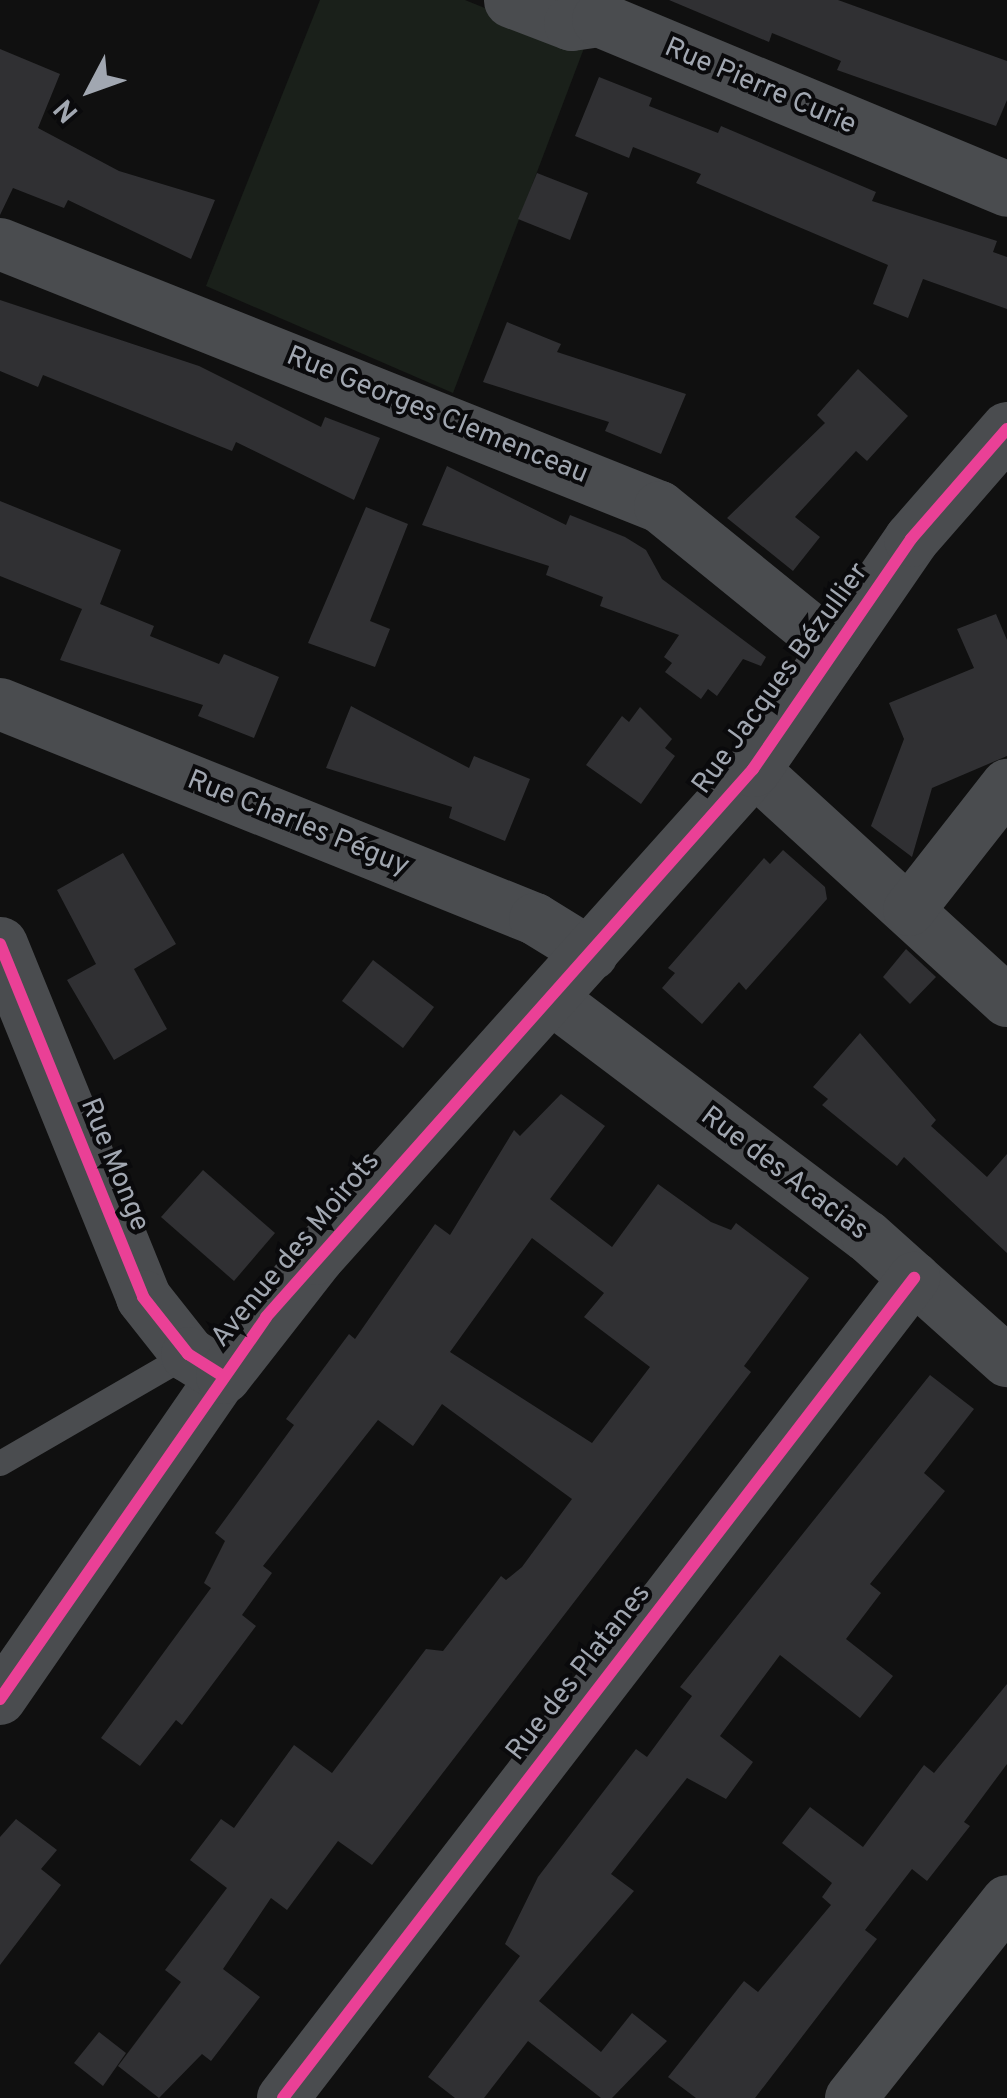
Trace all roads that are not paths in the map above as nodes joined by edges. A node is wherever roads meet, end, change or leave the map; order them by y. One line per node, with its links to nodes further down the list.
1 (511, 0): 2 (street, Rue Pierre Curie)
2 (1007, 189)
3 (0, 244): 5 (street, Rue Georges Clemenceau)
4 (1007, 429): 5 (street, Rue Jacques Bézullier)
5 (838, 651): 7 (street, Rue Jacques Bézullier)
6 (0, 704): 11 (street, Rue Charles Péguy)
7 (754, 770): 9 (street, Rue Jacques Bézullier); 11 (street, Rue Jacques Bézullier)
8 (1007, 785): 9 (street)
9 (908, 910): 13 (street, Rue Jacques Bézullier)
10 (0, 944): 16 (street, Rue Monge)
11 (592, 954): 12 (street, Rue Jacques Bézullier)
12 (552, 998): 14 (street, Rue des Acacias); 16 (street, Avenue des Moirots)
13 (1007, 1001)
14 (914, 1278): 15 (street, Rue des Acacias); 20 (street, Rue des Platanes)
15 (1007, 1360)
16 (206, 1365): 17 (lane); 18 (street, Avenue des Moirots)
17 (0, 1463)
18 (0, 1699)
19 (1007, 1902): 21 (street)
20 (283, 2098)
21 (851, 2098)

